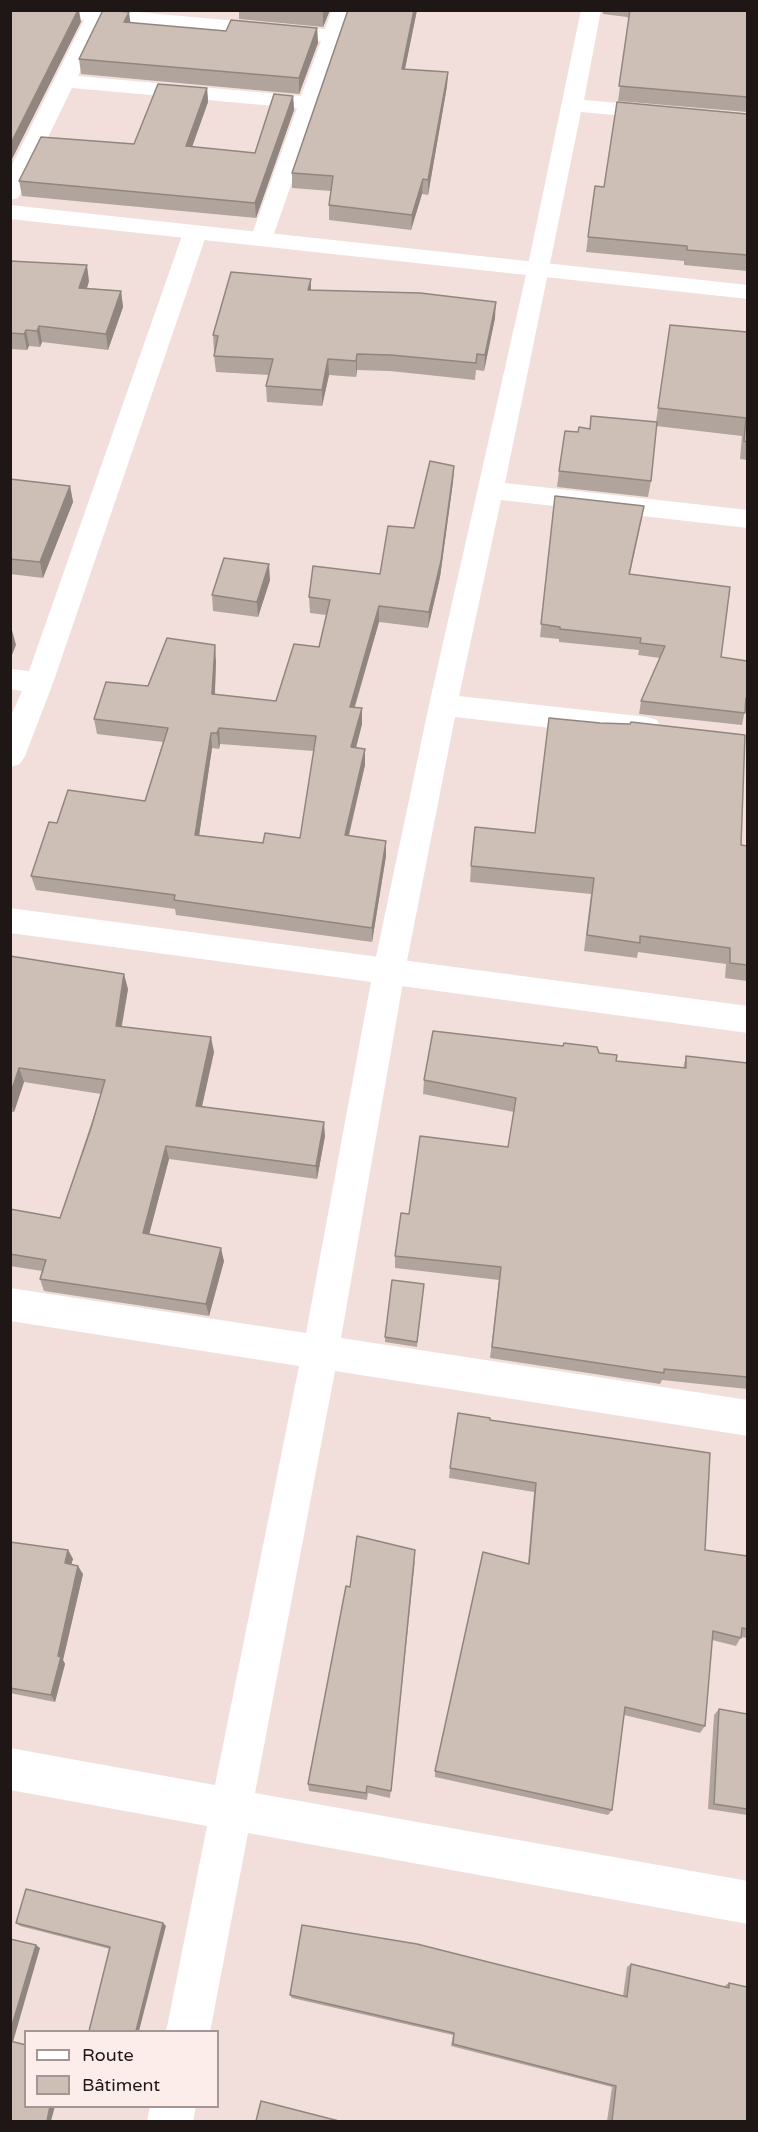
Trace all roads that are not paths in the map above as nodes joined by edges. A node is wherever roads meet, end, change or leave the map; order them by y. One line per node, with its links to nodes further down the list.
1 (40, 10): 4 (street)
2 (342, 10): 5 (street)
3 (591, 10): 8 (street)
4 (96, 15): 5 (street); 6 (street)
5 (333, 36): 7 (street)
6 (66, 81): 7 (street); 10 (street)
7 (308, 103): 13 (street)
8 (573, 105): 9 (street); 14 (street)
9 (747, 121)
10 (10, 193)
11 (10, 212): 12 (street)
12 (195, 233): 13 (street); 19 (street)
13 (262, 240): 14 (street)
14 (539, 270): 15 (street); 16 (street)
15 (747, 292)
16 (490, 490): 17 (street); 20 (street)
17 (747, 519)
18 (10, 680): 19 (street)
19 (39, 683): 22 (street)
20 (443, 705): 21 (street); 24 (street)
21 (677, 731)
22 (10, 756)
23 (10, 920): 24 (street)
24 (389, 971): 25 (street); 27 (street)
25 (747, 1020)
26 (10, 1304): 27 (street)
27 (320, 1353): 28 (street); 30 (street)
28 (747, 1418)
29 (10, 1769): 30 (street)
30 (233, 1808): 31 (street); 32 (street)
31 (747, 1903)
32 (188, 2030)

